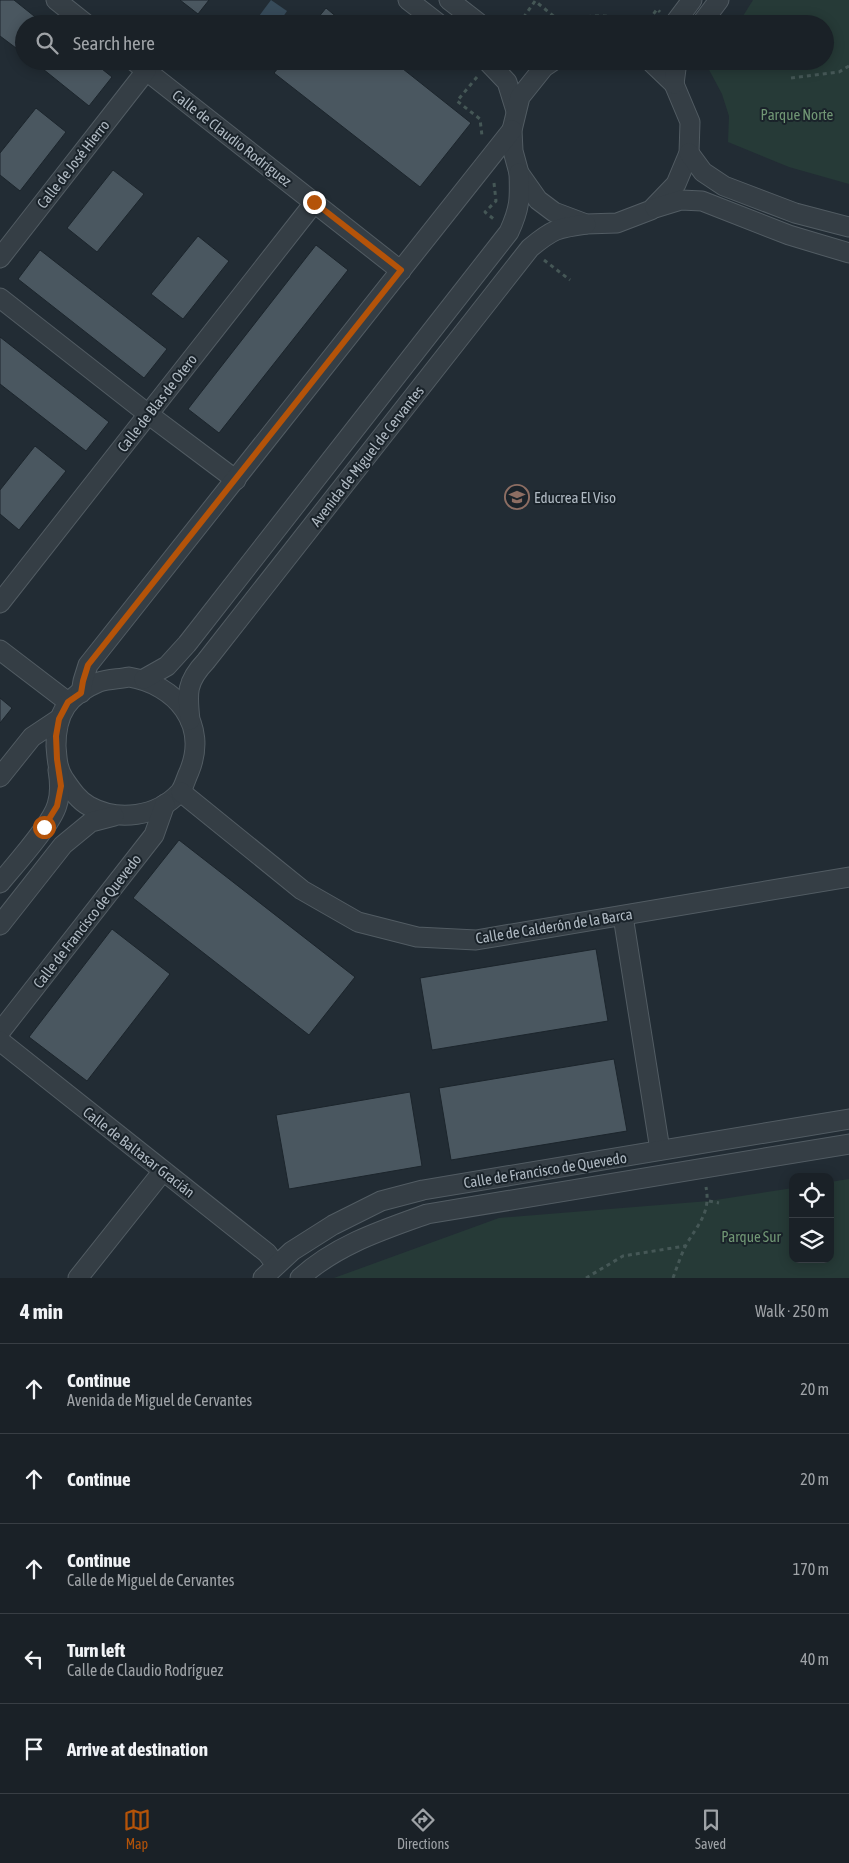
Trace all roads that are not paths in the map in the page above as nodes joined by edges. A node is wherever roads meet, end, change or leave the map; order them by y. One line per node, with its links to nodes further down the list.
1 (56, 0): 6 (street)
2 (408, 0): 7 (street)
3 (450, 0): 8 (street)
4 (692, 0): 9 (street)
5 (719, 0): 10 (street)
6 (75, 15)
7 (427, 15)
8 (469, 15)
9 (681, 15)
10 (708, 15)
11 (137, 70): 27 (street, Calle de José Hierro)
12 (145, 70): 22 (street, Calle de Claudio Rodríguez)
13 (496, 70): 18 (street)
14 (542, 70): 18 (street)
15 (659, 70): 17 (street)
16 (676, 70): 17 (street)
17 (674, 84): 20 (street)
18 (516, 111): 19 (street)
19 (512, 130): 21 (street); 28 (street)
20 (689, 152): 23 (street); 25 (street)
21 (519, 172): 24 (street); 34 (street, Avenida de Miguel de Cervantes)
22 (314, 202): 28 (street, Calle de Claudio Rodríguez); 30 (street, Calle de Blas de Otero)
23 (651, 210): 24 (street, Avenida de Miguel de Cervantes); 26 (street, Avenida de Miguel de Cervantes)
24 (586, 224): 36 (street, Avenida de Miguel de Cervantes)
25 (849, 227)
26 (849, 253)
27 (0, 258)
28 (401, 270): 31 (street)
29 (0, 298): 30 (street)
30 (148, 414): 31 (street); 32 (street, Calle de Blas de Otero)
31 (236, 480): 35 (street)
32 (0, 603)
33 (0, 650): 35 (street)
34 (144, 680): 35 (street); 36 (street)
35 (69, 705): 37 (street); 38 (street)
36 (190, 720): 39 (street)
37 (57, 759): 41 (street); 43 (street)
38 (0, 778)
39 (181, 792): 40 (street); 44 (street, Calle de Calderón de la Barca)
40 (165, 804): 41 (street); 46 (street, Calle de Francisco de Quevedo)
41 (114, 816): 45 (street)
42 (849, 877): 44 (street, Calle de Calderón de la Barca)
43 (0, 883)
44 (623, 916): 50 (street)
45 (0, 925)
46 (0, 1032)
47 (0, 1041): 51 (street, Calle de Baltasar Gracián)
48 (849, 1119): 50 (street, Calle de Francisco de Quevedo)
49 (849, 1144): 54 (street, Calle de Francisco de Quevedo)
50 (660, 1150): 52 (street, Calle de Francisco de Quevedo)
51 (163, 1170): 52 (street, Calle de Baltasar Gracián); 53 (street)
52 (270, 1271)
53 (78, 1278)
54 (301, 1278)

